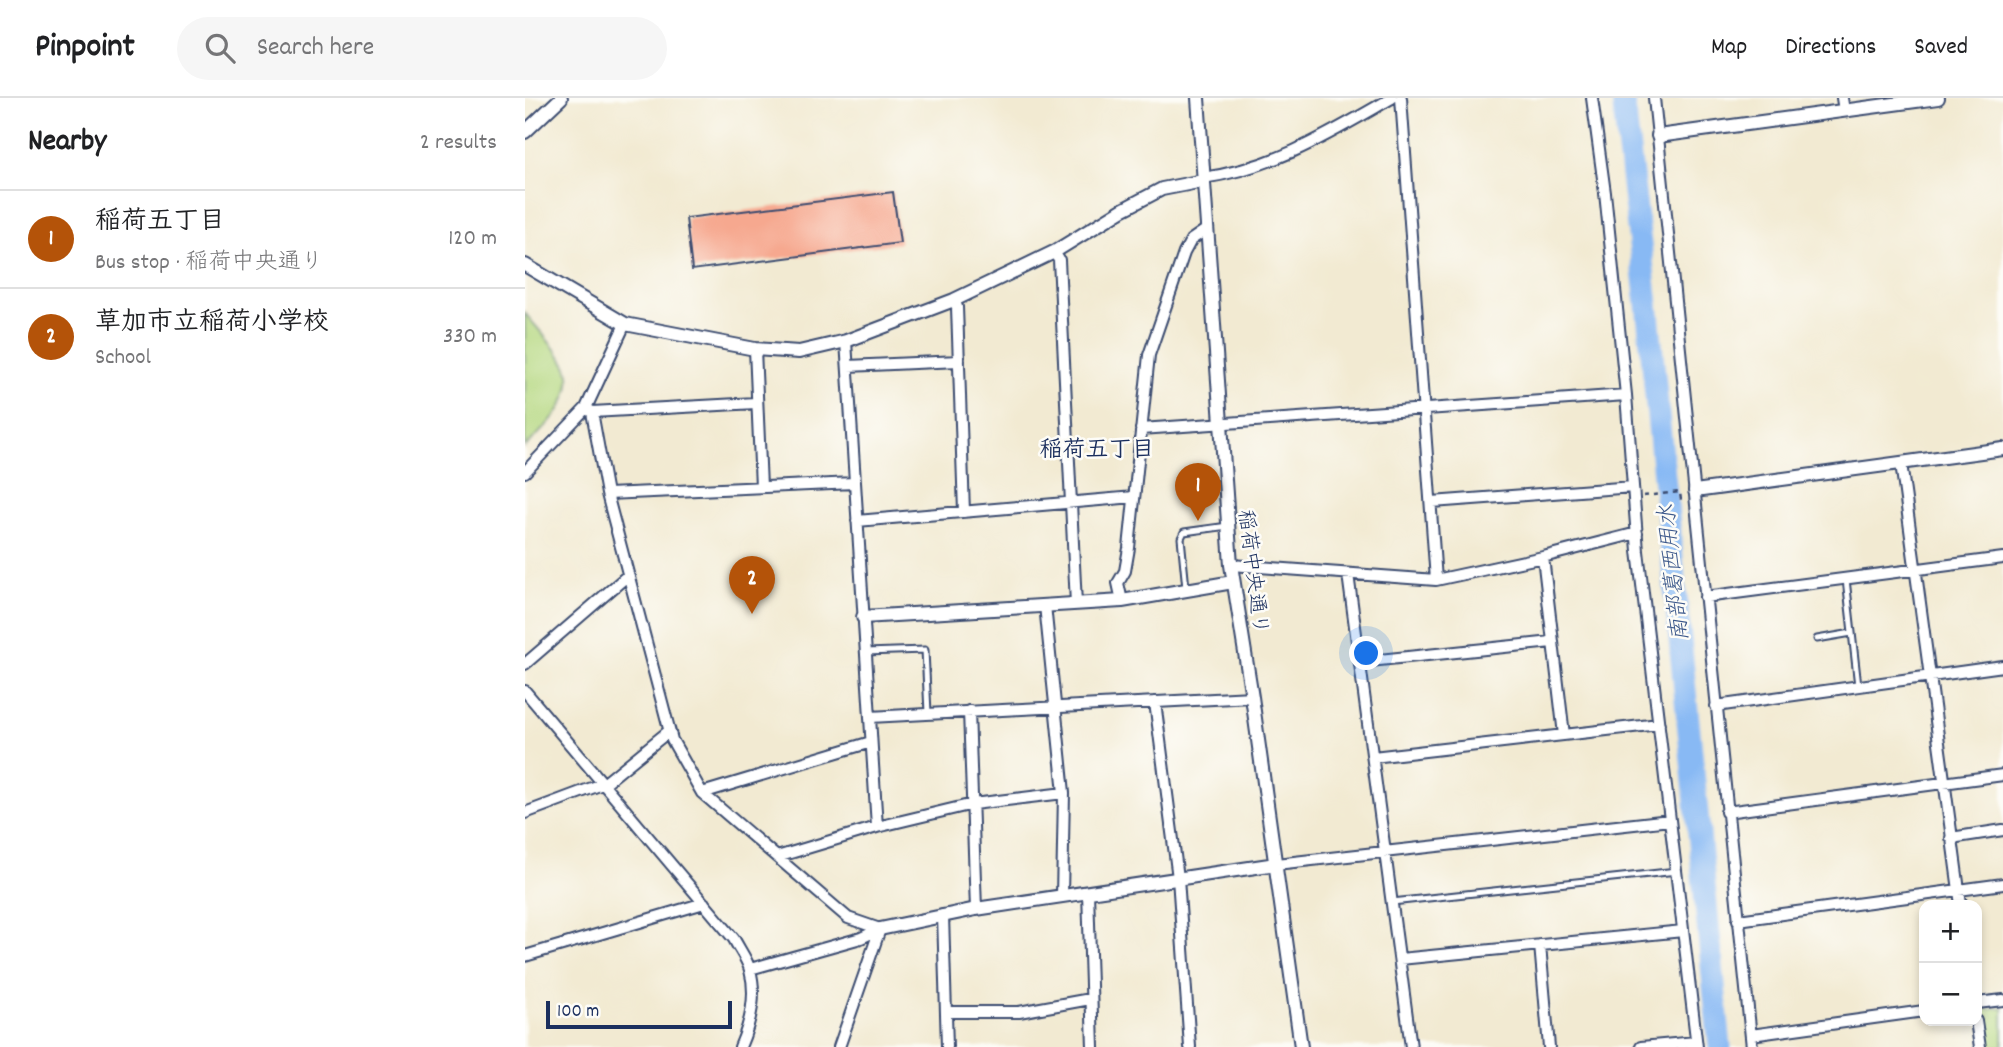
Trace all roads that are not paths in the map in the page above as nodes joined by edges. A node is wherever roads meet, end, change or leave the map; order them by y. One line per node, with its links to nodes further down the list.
1 (561, 98): 9 (street)
2 (1198, 98): 11 (street, 稲荷中央通り)
3 (1392, 98): 11 (street)
4 (1401, 98): 23 (street)
5 (1592, 98): 21 (street)
6 (1654, 98): 10 (street)
7 (1938, 98): 8 (street)
8 (1843, 104): 10 (street)
9 (525, 132)
10 (1658, 136): 33 (street)
11 (1203, 179): 12 (street, 稲荷中央通り); 13 (street)
12 (1207, 229): 25 (street, 稲荷中央通り); 26 (street)
13 (1054, 253): 15 (street); 36 (street)
14 (525, 265): 16 (street)
15 (954, 300): 17 (street); 19 (street)
16 (625, 324): 18 (street); 24 (street)
17 (846, 341): 18 (street); 20 (street)
18 (755, 349): 22 (street)
19 (959, 360): 20 (street); 38 (street)
20 (848, 366): 30 (street)
21 (1626, 395): 23 (street); 32 (street)
22 (756, 403): 24 (street); 31 (street)
23 (1425, 409): 25 (street); 37 (street)
24 (589, 410): 29 (street); 34 (street)
25 (1220, 424): 26 (street); 40 (street, 稲荷中央通り)
26 (1141, 429): 35 (street)
27 (2003, 449): 28 (street)
28 (1901, 463): 33 (street); 45 (street)
29 (525, 472)
30 (854, 483): 31 (street); 39 (street)
31 (761, 487): 34 (street)
32 (1633, 487): 37 (street); 41 (street)
33 (1695, 491): 52 (street)
34 (607, 494): 47 (street)
35 (1134, 497): 36 (street); 53 (street)
36 (1070, 502): 38 (street); 54 (street)
37 (1432, 502): 49 (street)
38 (964, 512): 39 (street)
39 (857, 521): 56 (street)
40 (1228, 526): 44 (street, 稲荷中央通り); 51 (lane)
41 (1637, 533): 42 (street); 74 (street)
42 (1543, 557): 49 (street); 59 (street)
43 (2003, 558): 45 (street)
44 (1231, 565): 46 (street); 50 (street, 稲荷中央通り)
45 (1915, 569): 48 (street); 64 (street)
46 (1348, 574): 49 (street); 61 (street)
47 (627, 576): 62 (street); 75 (street)
48 (1846, 579): 52 (street); 57 (lane)
49 (1436, 580)
50 (1233, 582): 51 (street); 67 (street, 稲荷中央通り)
51 (1186, 590): 53 (street)
52 (1705, 597): 70 (street)
53 (1122, 601): 54 (street)
54 (1076, 604): 55 (street)
55 (1045, 605): 56 (street); 69 (street)
56 (863, 617): 60 (street)
57 (1852, 634): 58 (lane); 65 (lane)
58 (1818, 639)
59 (1552, 642): 61 (street); 76 (street)
60 (865, 652): 72 (lane); 73 (street)
61 (1360, 662): 78 (street)
62 (525, 664)
63 (2003, 666): 64 (street)
64 (1930, 677): 65 (street); 81 (street)
65 (1858, 686): 70 (street)
66 (525, 691): 80 (street)
67 (1252, 697): 68 (street); 93 (street, 稲荷中央通り)
68 (1155, 702): 69 (street); 95 (street)
69 (1055, 706): 71 (street); 83 (street)
70 (1716, 706): 86 (street)
71 (969, 711): 72 (street); 84 (street)
72 (928, 714): 73 (street)
73 (870, 717): 77 (street)
74 (1658, 724): 76 (street); 87 (street)
75 (669, 731): 80 (street); 82 (street)
76 (1564, 735): 78 (street)
77 (871, 742): 82 (street); 88 (street)
78 (1373, 757): 91 (street)
79 (2003, 775): 81 (street)
80 (605, 783): 85 (street); 102 (street)
81 (1943, 783): 86 (street); 90 (street)
82 (702, 793): 92 (street)
83 (1064, 793): 84 (street); 99 (street)
84 (973, 804): 88 (street); 103 (street)
85 (525, 813)
86 (1726, 813): 105 (street)
87 (1670, 820): 91 (street); 94 (street)
88 (877, 827): 92 (street)
89 (2003, 830): 90 (street)
90 (1951, 838): 97 (street)
91 (1385, 852): 93 (street); 101 (street)
92 (777, 857): 106 (street)
93 (1276, 863): 95 (street); 125 (street, 稲荷中央通り)
94 (1677, 871): 101 (lane); 107 (street)
95 (1178, 878): 98 (street); 124 (street)
96 (2003, 884): 97 (street)
97 (1959, 890): 100 (street); 105 (street)
98 (1088, 892): 99 (street); 112 (street)
99 (1062, 895): 103 (street)
100 (1960, 900)
101 (1392, 902): 110 (street)
102 (705, 903): 109 (street); 111 (street)
103 (976, 909): 104 (street)
104 (943, 915): 106 (street); 116 (street)
105 (1738, 920): 118 (street)
106 (880, 929): 111 (street); 121 (street)
107 (1683, 931): 108 (street); 119 (street)
108 (1540, 945): 110 (street); 127 (street)
109 (525, 956)
110 (1400, 959): 126 (street)
111 (750, 969): 120 (street)
112 (1090, 999): 116 (street); 123 (street)
113 (2003, 1000): 114 (street)
114 (1982, 1002)
115 (1919, 1011): 118 (street)
116 (946, 1012): 122 (street)
117 (1977, 1026): 130 (street)
118 (1751, 1035): 129 (street)
119 (1696, 1045): 128 (street)
120 (740, 1047)
121 (839, 1047)
122 (947, 1047)
123 (1093, 1047)
124 (1190, 1047)
125 (1301, 1047)
126 (1412, 1047)
127 (1549, 1047)
128 (1641, 1047)
129 (1752, 1047)
130 (1980, 1047)

